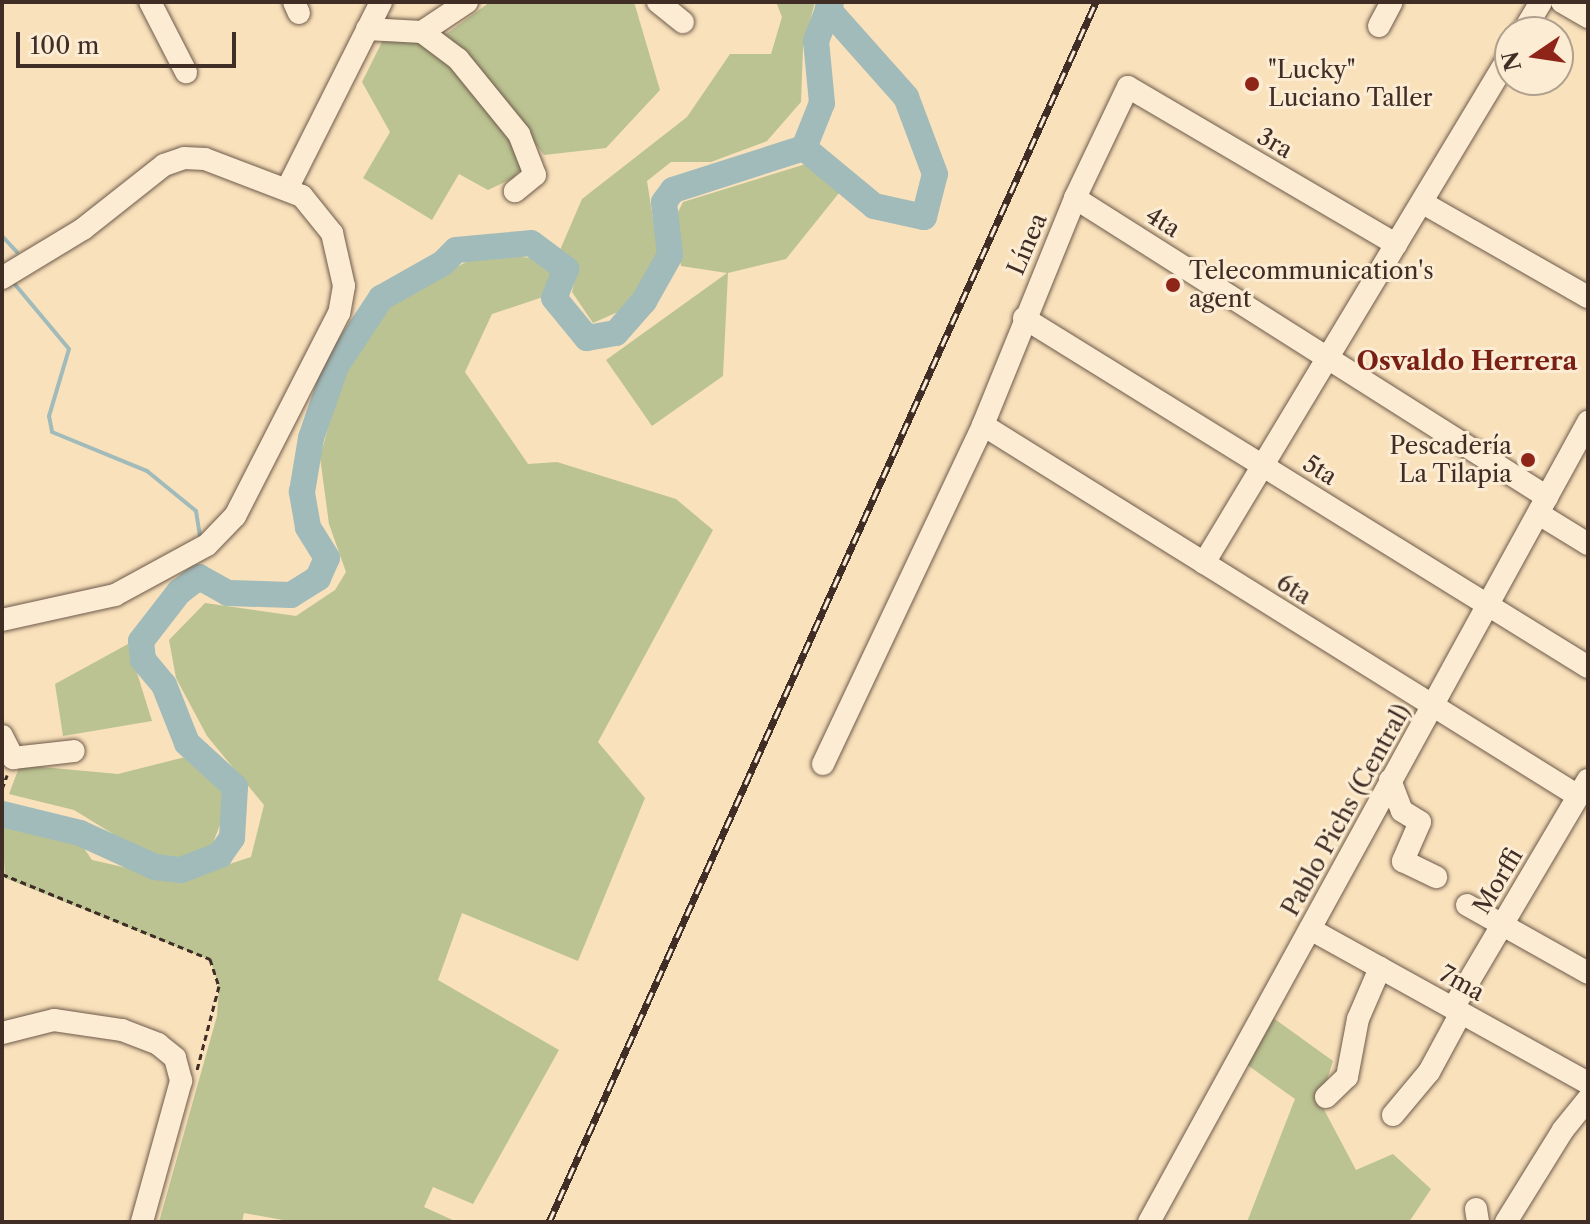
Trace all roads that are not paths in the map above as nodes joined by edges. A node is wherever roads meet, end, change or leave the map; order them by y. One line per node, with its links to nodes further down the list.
1 (150, 2): 12 (street)
2 (381, 2): 10 (street)
3 (467, 2): 11 (street)
4 (658, 2): 8 (street)
5 (1392, 2): 9 (street)
6 (1562, 2): 7 (street)
7 (1588, 17)
8 (683, 22)
9 (1379, 26)
10 (367, 29): 11 (street); 15 (street)
11 (422, 32): 16 (street)
12 (186, 72)
13 (1494, 82): 18 (street)
14 (1128, 87): 17 (street, Línea); 19 (street, 3ra)
15 (287, 189): 20 (street); 31 (street)
16 (515, 191)
17 (1075, 198): 22 (street, Línea); 23 (street, 4ta)
18 (1423, 203): 19 (street); 21 (street)
19 (1396, 244): 23 (street)
20 (2, 278)
21 (1588, 297)
22 (1024, 318): 25 (street, Línea); 26 (street, 5ta)
23 (1326, 357): 26 (street); 27 (street, 4ta)
24 (1588, 422): 27 (street, Pablo Pichs (Central))
25 (983, 425): 29 (street, 6ta); 36 (street, Línea)
26 (1263, 465): 29 (street); 30 (street, 5ta)
27 (1543, 505): 28 (street, 4ta); 30 (street, Pablo Pichs (Central))
28 (1588, 544)
29 (1204, 563): 33 (street, 6ta)
30 (1486, 603): 32 (street, 5ta); 33 (street, Pablo Pichs (Central))
31 (2, 620)
32 (1588, 667)
33 (1432, 705): 37 (street, Pablo Pichs (Central)); 38 (street, 6ta)
34 (2, 736): 35 (street)
35 (74, 751)
36 (823, 764)
37 (1390, 780): 39 (street); 42 (street, Pablo Pichs (Central))
38 (1583, 788): 41 (street, Morffi)
39 (1436, 877)
40 (1467, 905): 41 (street)
41 (1502, 925): 44 (street); 45 (street, Morffi)
42 (1310, 929): 43 (street, 7ma); 52 (street, Pablo Pichs (Central))
43 (1380, 968): 45 (street, 7ma); 48 (street)
44 (1588, 973)
45 (1457, 1010): 47 (street, 7ma); 50 (street, Morffi)
46 (2, 1033): 51 (street)
47 (1588, 1083)
48 (1326, 1097)
49 (1588, 1099): 53 (street)
50 (1393, 1115)
51 (142, 1222)
52 (1149, 1222)
53 (1506, 1222)

